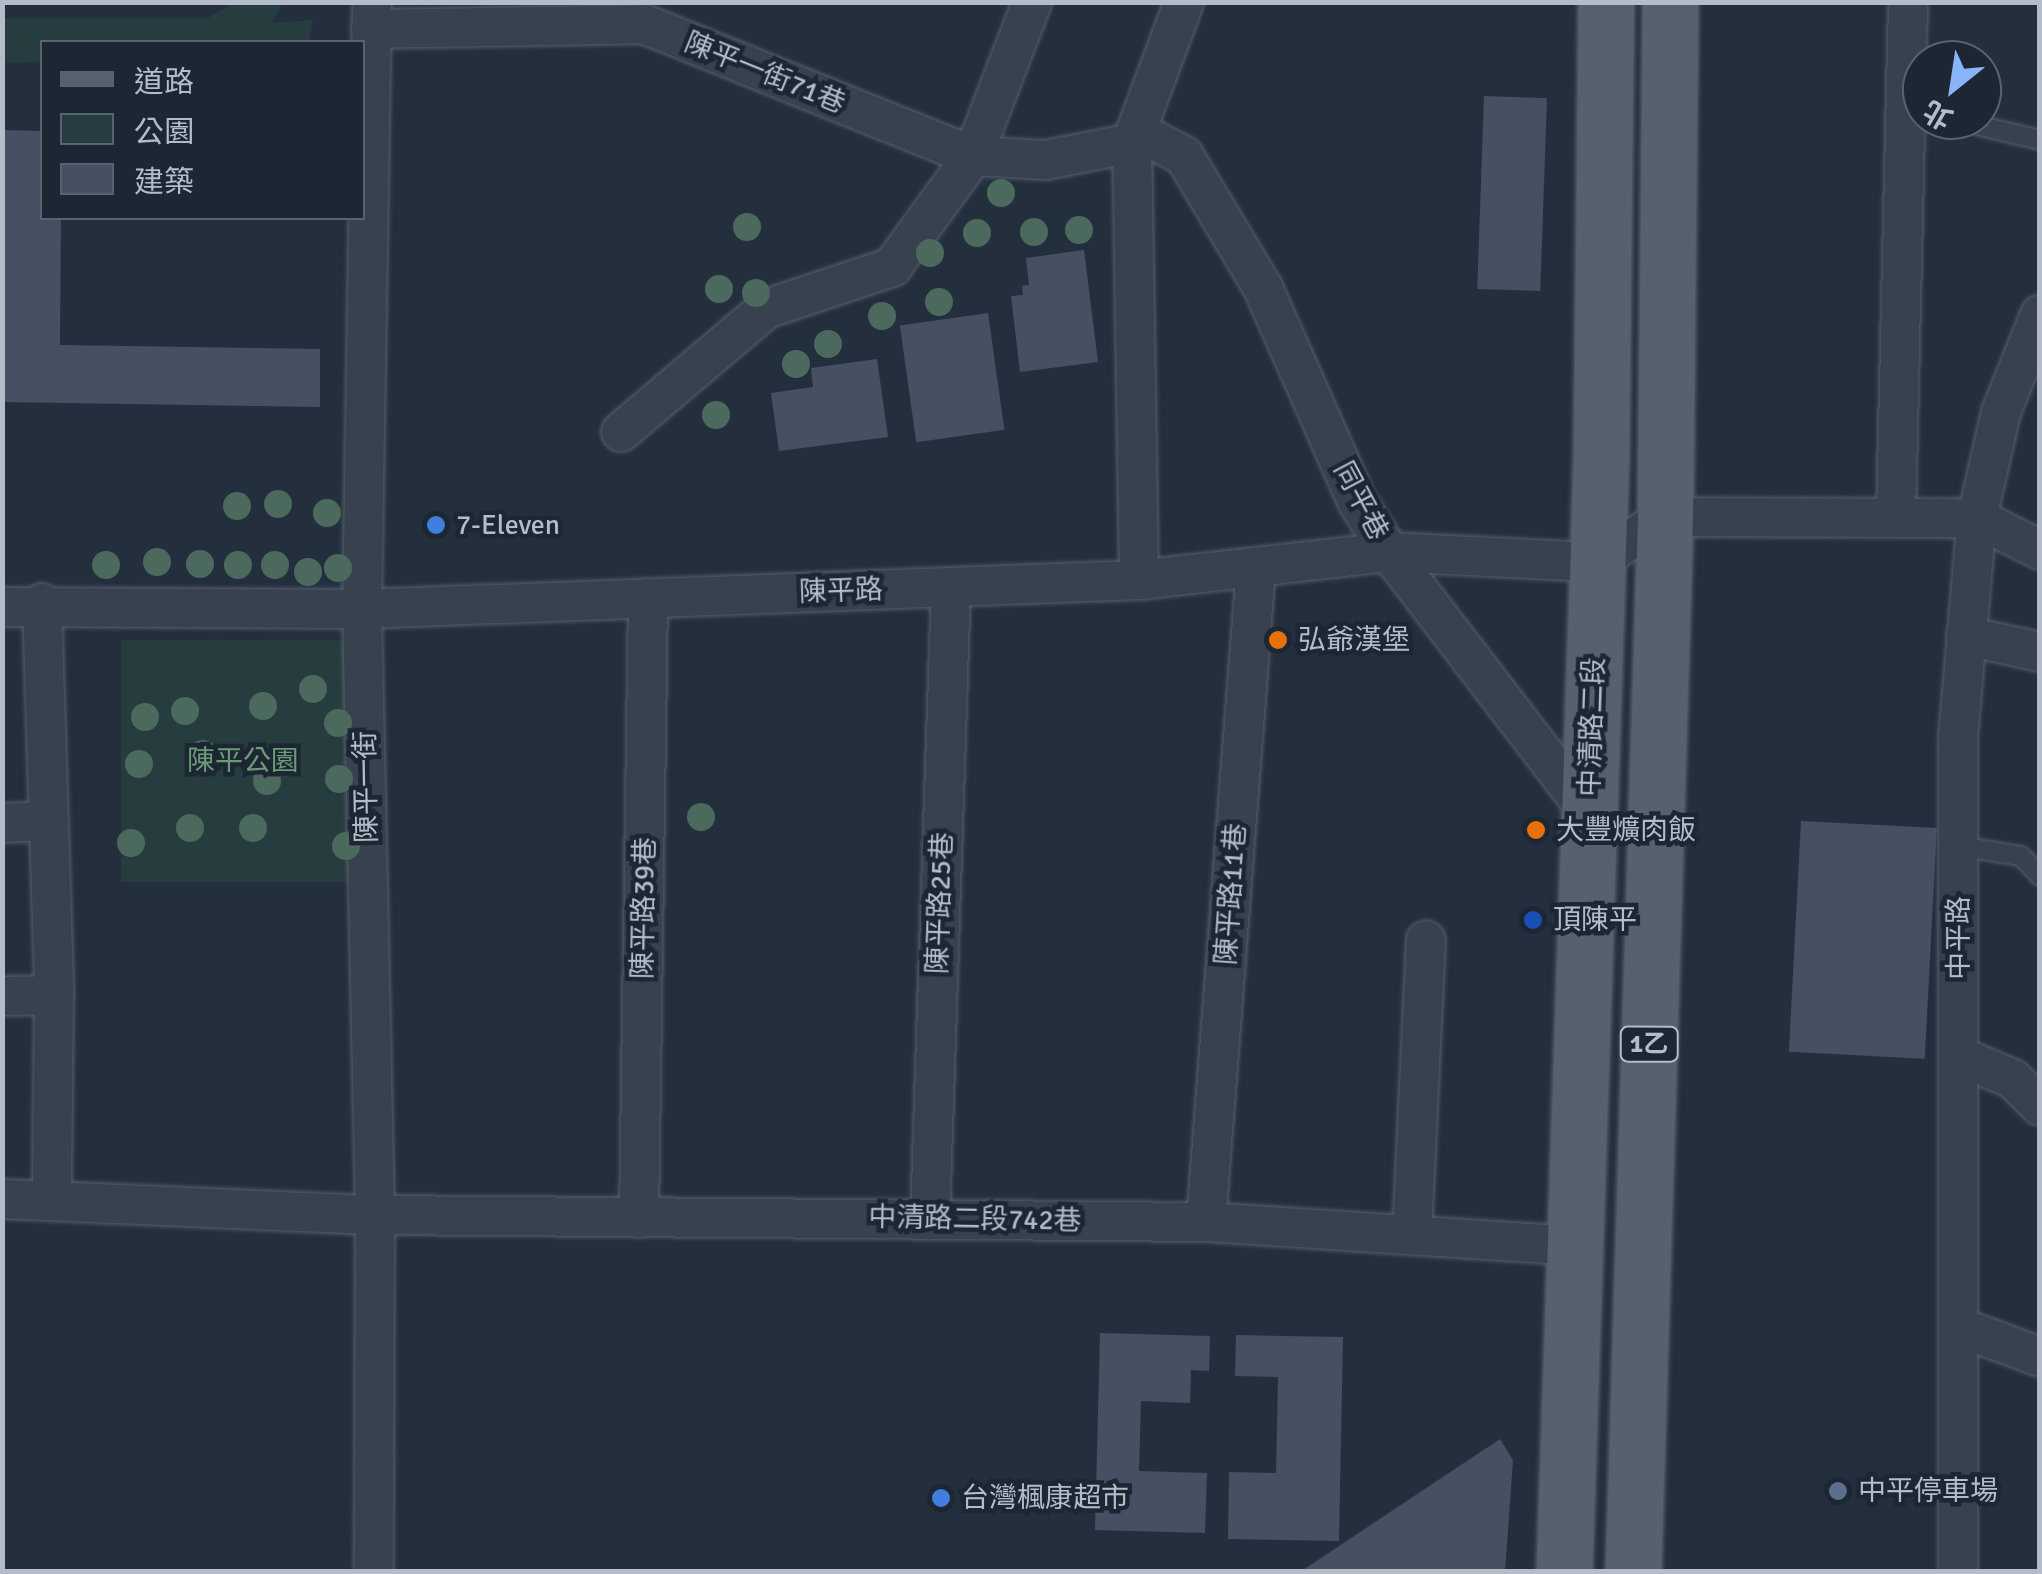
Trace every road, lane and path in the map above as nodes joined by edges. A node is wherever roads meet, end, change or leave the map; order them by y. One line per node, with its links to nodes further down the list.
1 (1032, 2): 13 (street)
2 (1184, 2): 8 (street)
3 (1606, 2): 22 (main road, 中清路二段 / 1乙)
4 (1670, 2): 18 (main road, 1乙)
5 (1908, 2): 7 (street)
6 (371, 16): 13 (street, 陳平一街71巷); 29 (street, 陳平一街)
7 (1910, 40)
8 (1155, 87): 12 (street); 14 (street, 同平巷)
9 (2002, 131): 11 (lane)
10 (1913, 140): 17 (street)
11 (2040, 140)
12 (1132, 142): 13 (street); 14 (street); 24 (street)
13 (973, 156): 16 (street)
14 (1184, 156): 21 (street, 同平巷)
15 (2039, 317): 19 (street, 中平路)
16 (621, 432)
17 (1896, 516): 18 (street); 19 (street)
18 (1665, 517): 22 (street); 54 (main road, 1乙)
19 (1977, 518): 20 (street); 30 (street, 中平路)
20 (2040, 550)
21 (1389, 552): 22 (street, 陳平路); 23 (street, 陳平路); 32 (street, 同平巷)
22 (1597, 562): 32 (main road, 中清路二段 / 1乙)
23 (1256, 567): 24 (street, 陳平路); 47 (street, 陳平路11巷)
24 (1139, 580): 25 (street, 陳平路)
25 (951, 587): 26 (street, 陳平路); 46 (street, 陳平路25巷)
26 (648, 598): 29 (street, 陳平路); 45 (street, 陳平路39巷)
27 (42, 604): 28 (street, 陳平路); 29 (street, 陳平路); 33 (street)
28 (2, 607)
29 (362, 609): 44 (street, 陳平一街)
30 (1966, 636): 31 (street); 35 (street, 中平路)
31 (2040, 652)
32 (1590, 814): 49 (main road, 中清路二段 / 1乙)
33 (48, 821): 34 (street); 38 (street)
34 (2, 823)
35 (1960, 846): 36 (lane); 40 (street, 中平路)
36 (2040, 876)
37 (1426, 940): 48 (street)
38 (54, 995): 39 (street); 42 (street)
39 (2, 996)
40 (1959, 1056): 41 (street); 50 (street, 中平路)
41 (2040, 1106)
42 (52, 1199): 43 (street, 中清路二段742巷); 44 (street, 中清路二段742巷)
43 (2, 1200)
44 (375, 1215): 45 (street, 中清路二段742巷); 52 (street, 陳平一街)
45 (639, 1218): 46 (street, 中清路二段742巷)
46 (930, 1218): 47 (street, 中清路二段742巷)
47 (1206, 1222): 48 (street, 中清路二段742巷)
48 (1412, 1235): 49 (street, 中清路二段742巷)
49 (1575, 1246): 53 (main road, 中清路二段 / 1乙)
50 (1959, 1327): 51 (street); 55 (street, 中平路)
51 (2040, 1357)
52 (374, 1572)
53 (1564, 1572)
54 (1633, 1572)
55 (1958, 1572)

